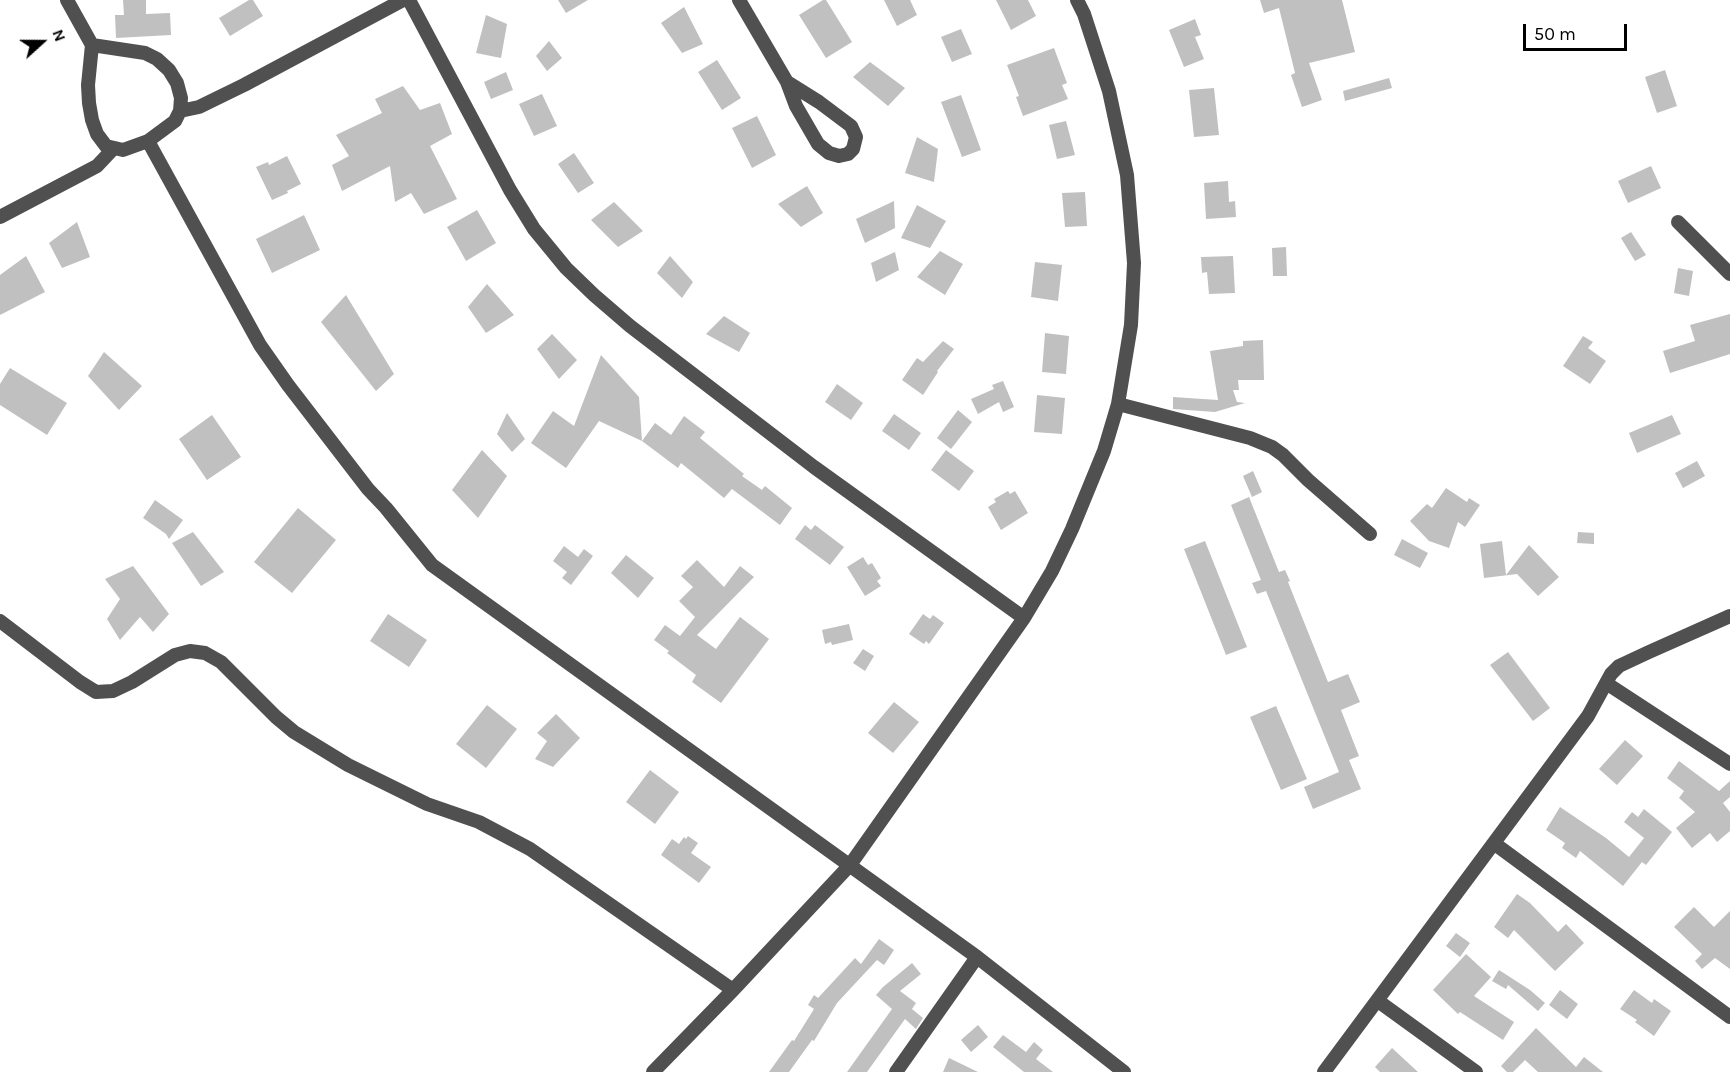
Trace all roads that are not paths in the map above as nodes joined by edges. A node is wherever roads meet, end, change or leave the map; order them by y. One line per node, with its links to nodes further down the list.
1 (67, 0): 6 (street)
2 (403, 0): 8 (street)
3 (410, 0): 17 (street)
4 (739, 0): 7 (street)
5 (1077, 0): 14 (street)
6 (92, 45): 8 (street); 10 (street)
7 (787, 82): 7 (street)
8 (180, 111): 9 (street)
9 (148, 141): 10 (street); 22 (street)
10 (112, 149): 11 (street)
11 (0, 217)
12 (1678, 222): 13 (street)
13 (1730, 274)
14 (1118, 404): 15 (street); 17 (street)
15 (1370, 534)
16 (1730, 616): 19 (street)
17 (1024, 618): 22 (street)
18 (0, 621): 24 (street)
19 (1606, 682): 20 (street); 21 (street)
20 (1730, 764)
21 (1495, 844): 25 (street); 26 (street)
22 (850, 865): 23 (street); 24 (street)
23 (977, 957): 28 (street); 29 (street)
24 (733, 990): 27 (street)
25 (1378, 1001): 30 (street); 31 (street)
26 (1730, 1017)
27 (653, 1072)
28 (896, 1072)
29 (1124, 1072)
30 (1324, 1072)
31 (1476, 1072)

